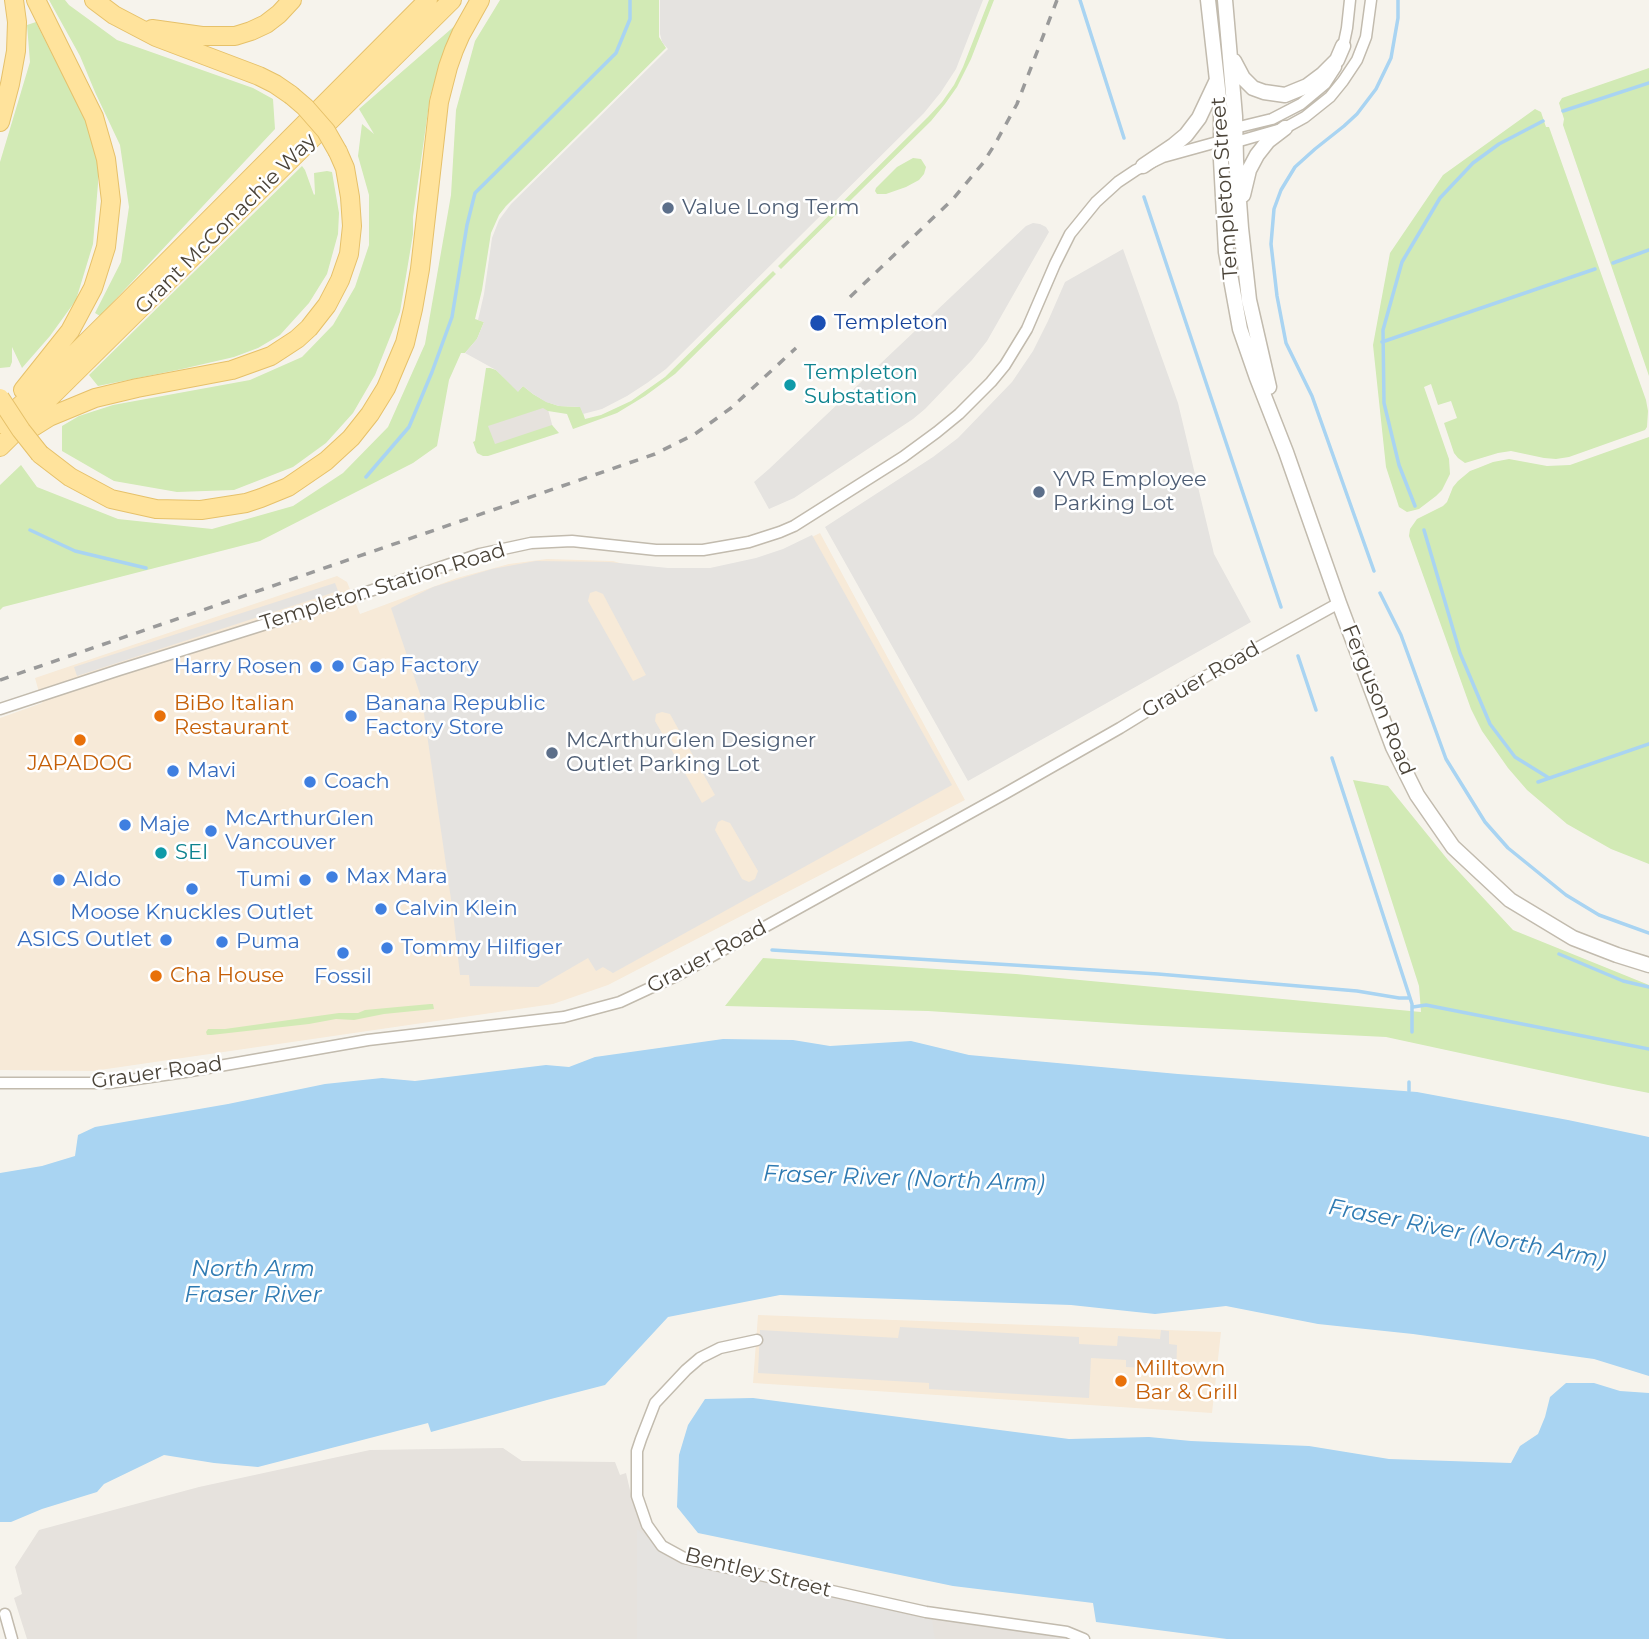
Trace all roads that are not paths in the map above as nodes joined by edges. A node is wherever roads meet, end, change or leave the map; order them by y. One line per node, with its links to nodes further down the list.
1 (15, 0): 16 (main road)
2 (36, 0): 22 (main road)
3 (94, 0): 12 (main road)
4 (292, 0): 12 (main road)
5 (428, 0): 23 (main road, Grant McConachie Way)
6 (452, 0): 24 (main road, Grant McConachie Way)
7 (480, 0): 26 (main road)
8 (1208, 0): 15 (street, Templeton Street)
9 (1225, 0): 14 (street, Templeton Street)
10 (1350, 0): 13 (street)
11 (1371, 0): 17 (street)
12 (138, 28): 24 (main road, bridge)
13 (1343, 46): 14 (street); 18 (street)
14 (1230, 51): 18 (street, Templeton Street)
15 (1217, 81): 18 (street, Templeton Street); 19 (street)
16 (0, 122)
17 (1285, 128): 18 (street); 20 (street)
18 (1231, 137): 19 (street, Templeton Station Road); 20 (street, Templeton Street); 25 (street, Templeton Street)
19 (1143, 166): 28 (street, Templeton Station Road)
20 (1241, 228): 25 (street, Templeton Street)
21 (0, 398): 26 (main road, bridge)
22 (0, 417): 26 (main road, bridge)
23 (0, 424)
24 (0, 449)
25 (1286, 452): 27 (street, Templeton Street)
26 (40, 454)
27 (1339, 603): 29 (street, Ferguson Road); 30 (street, Grauer Road)
28 (0, 709)
29 (1649, 965)
30 (0, 1083)
31 (757, 1340): 34 (street, Bentley Street)
32 (5, 1614): 33 (street)
33 (12, 1639)
34 (1084, 1639)

